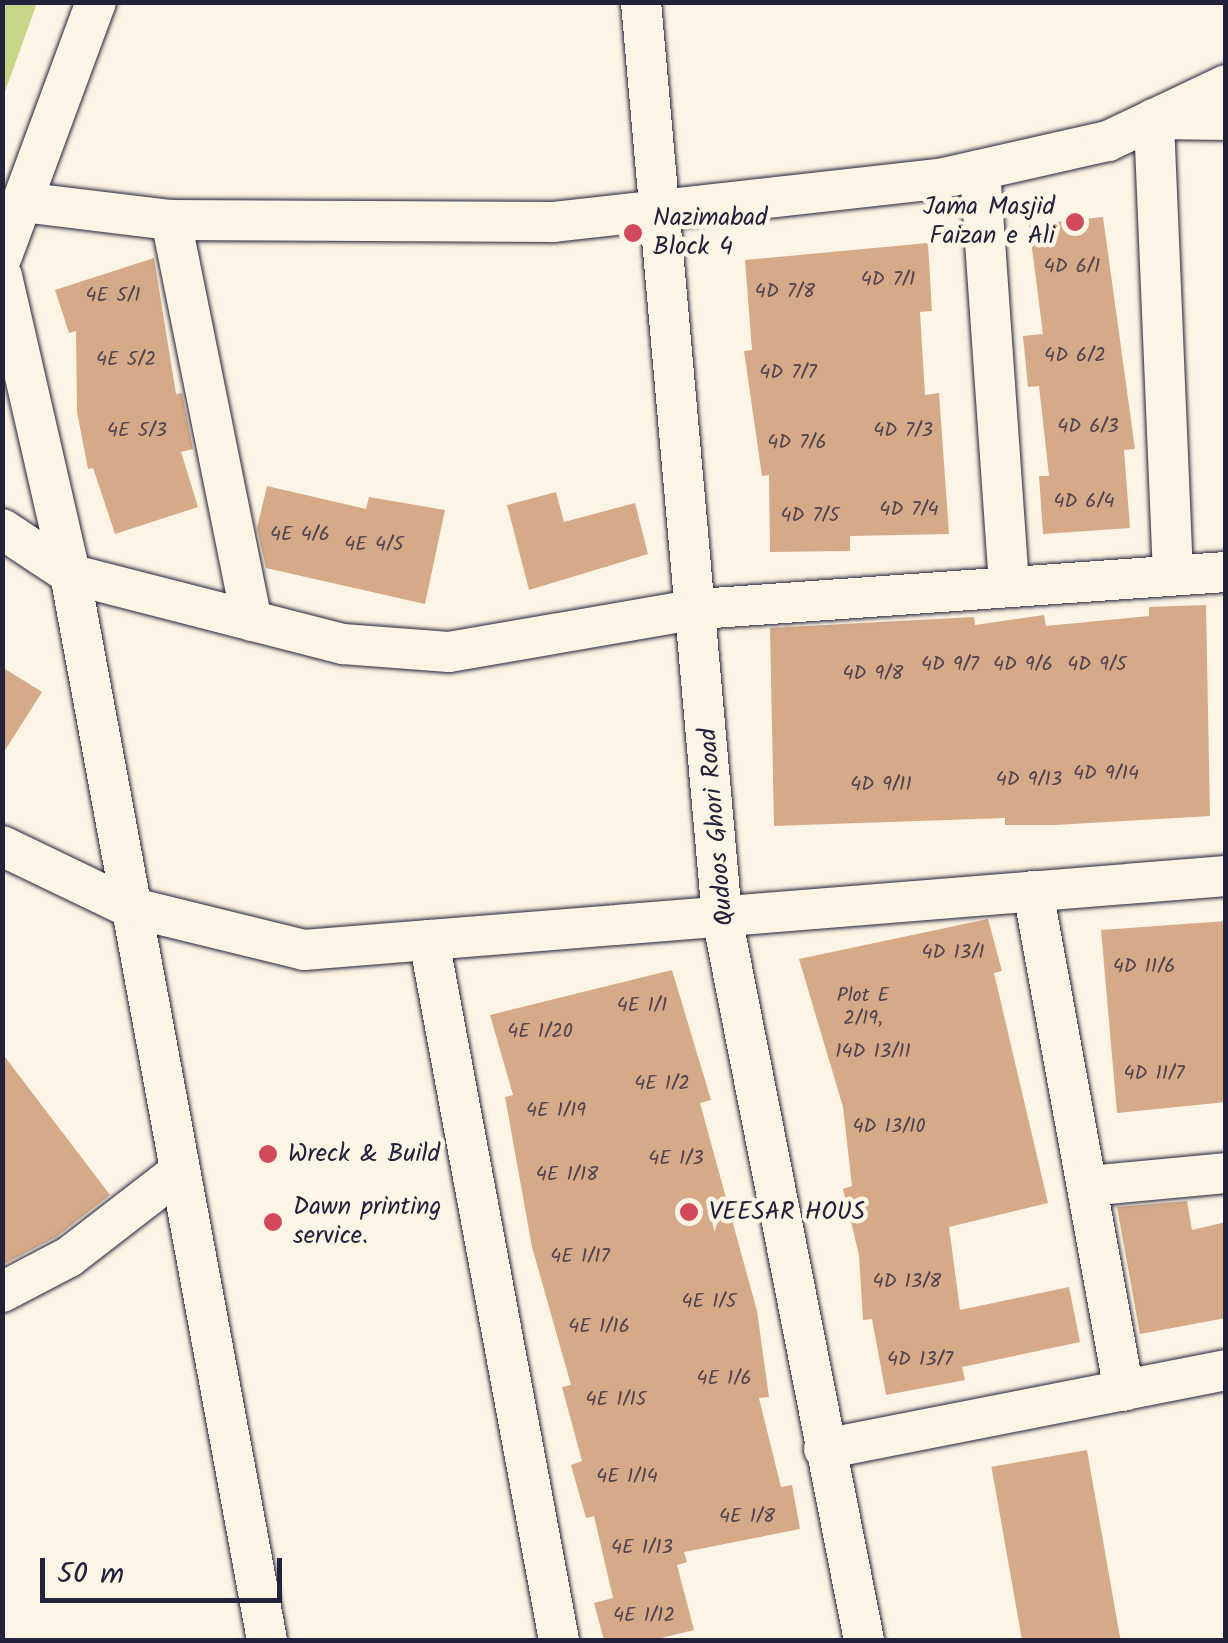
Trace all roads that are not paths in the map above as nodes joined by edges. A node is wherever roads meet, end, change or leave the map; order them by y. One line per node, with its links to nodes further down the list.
1 (96, 2): 7 (street)
2 (641, 2): 8 (street, Qudoos Ghori Road)
3 (1226, 85): 4 (street)
4 (1154, 119): 5 (street); 6 (street); 15 (street)
5 (1226, 120)
6 (980, 170): 8 (street); 16 (street)
7 (12, 194): 9 (street); 10 (street)
8 (659, 210): 9 (street); 17 (street, Qudoos Ghori Road)
9 (171, 220): 18 (street)
10 (2, 256)
11 (2, 276): 14 (street)
12 (2, 529): 14 (street)
13 (1226, 572): 15 (street)
14 (70, 574): 18 (street); 22 (street)
15 (1172, 575): 16 (street)
16 (1009, 586): 17 (street)
17 (699, 609): 18 (street); 23 (street, Qudoos Ghori Road)
18 (252, 622)
19 (2, 846): 22 (street)
20 (1226, 876): 21 (street)
21 (1033, 891): 23 (street); 27 (street)
22 (130, 907): 24 (street); 25 (street)
23 (722, 917): 24 (street); 31 (street, Qudoos Ghori Road)
24 (429, 940): 33 (street)
25 (180, 1172): 28 (street); 32 (street)
26 (1226, 1173): 27 (street)
27 (1088, 1186): 30 (street)
28 (2, 1292)
29 (1226, 1370): 30 (street)
30 (1124, 1390): 31 (street)
31 (824, 1449): 34 (street, Qudoos Ghori Road)
32 (267, 1640)
33 (559, 1640)
34 (864, 1640)

